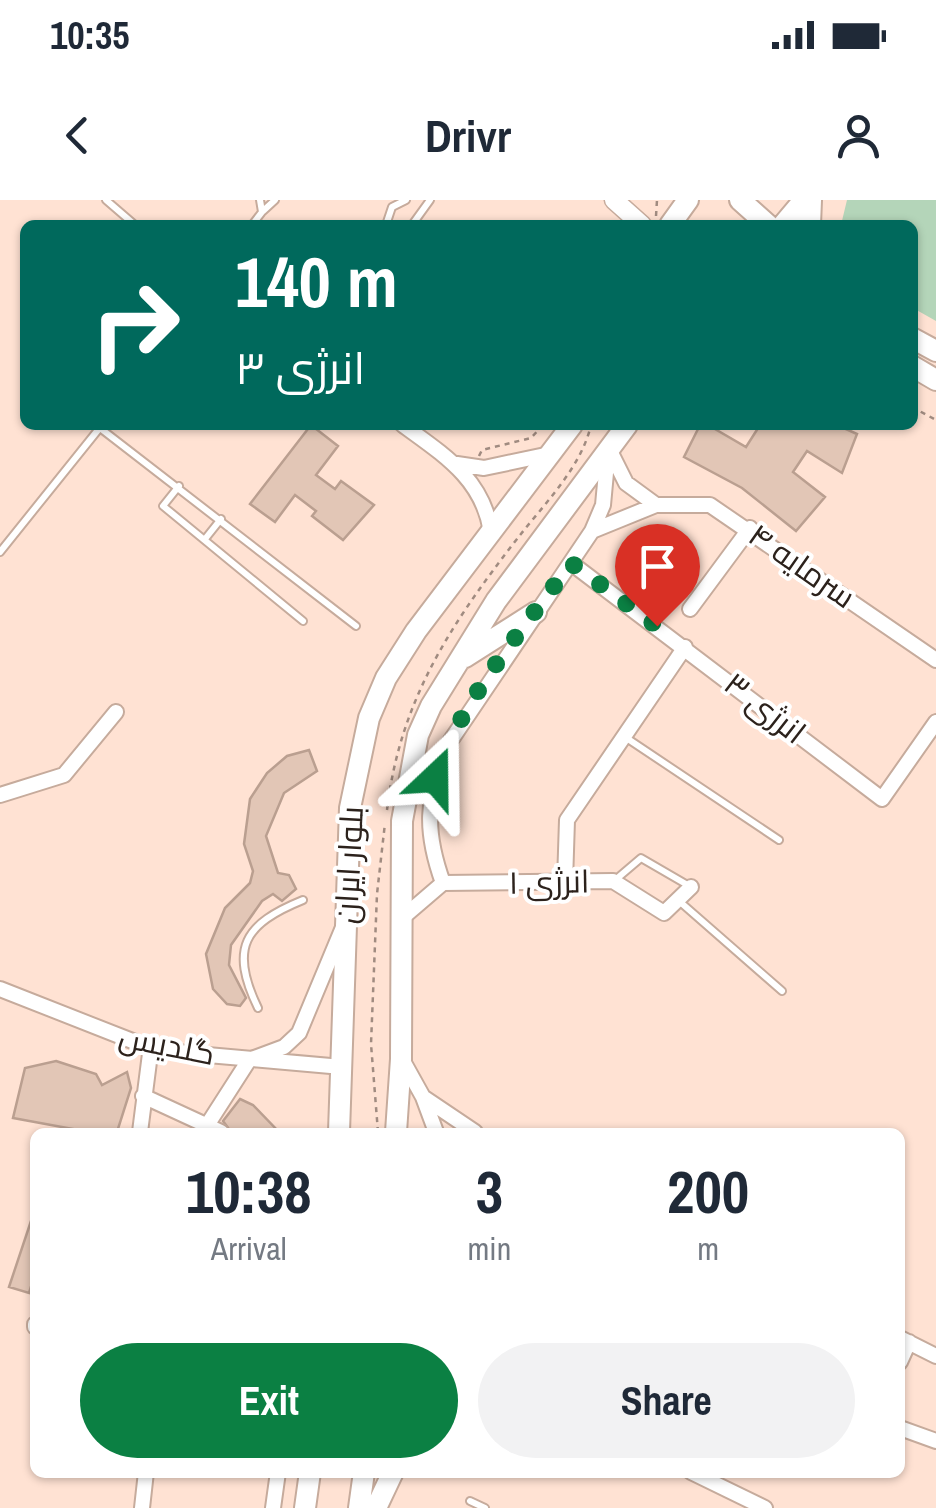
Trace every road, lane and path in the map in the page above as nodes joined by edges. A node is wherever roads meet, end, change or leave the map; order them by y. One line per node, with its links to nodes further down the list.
1 (106, 200): 10 (lane)
2 (260, 200): 9 (lane)
3 (275, 200): 9 (lane)
4 (406, 200): 8 (lane)
5 (614, 200): 12 (street)
6 (740, 200): 13 (main road)
7 (808, 200): 14 (main road)
8 (394, 202)
9 (262, 212): 11 (lane)
10 (129, 220)
11 (256, 220)
12 (636, 220)
13 (762, 220)
14 (788, 220)
15 (98, 430): 32 (lane)
16 (106, 430): 25 (lane)
17 (410, 430): 23 (street)
18 (538, 430): 24 (path)
19 (568, 430): 22 (main road, بلوار ایران)
20 (623, 430): 21 (main road, بلوار ایران)
21 (608, 448): 26 (street); 29 (street); 40 (main road, بلوار ایران)
22 (551, 453): 24 (street); 30 (main road, بلوار ایران)
23 (457, 464): 24 (street); 30 (street)
24 (476, 467)
25 (179, 486): 27 (lane); 31 (lane)
26 (656, 505): 28 (street, سرمایه ۴); 29 (street)
27 (220, 520): 31 (lane); 37 (lane)
28 (750, 528): 34 (street); 39 (street, سرمایه ۴)
29 (592, 531): 33 (street)
30 (491, 532): 52 (main road, بلوار ایران)
31 (205, 539): 36 (lane)
32 (0, 552)
33 (571, 563): 35 (street); 38 (street, انرژی ۳)
34 (690, 609)
35 (536, 612): 40 (main road); 48 (street)
36 (303, 621)
37 (356, 626)
38 (686, 647): 42 (street, انرژی ۳); 43 (street)
39 (936, 660)
40 (458, 661): 53 (main road, بلوار ایران)
41 (116, 712): 44 (street)
42 (936, 722)
43 (624, 736): 45 (lane); 46 (street)
44 (0, 795)
45 (779, 840)
46 (565, 882): 47 (street, انرژی ۱); 48 (street, انرژی ۱)
47 (613, 882): 49 (lane); 51 (street, انرژی ۱)
48 (443, 883): 53 (street)
49 (691, 887): 51 (street)
50 (304, 900): 56 (lane)
51 (678, 900): 55 (lane)
52 (347, 919): 57 (street); 62 (main road, بلوار ایران)
53 (401, 920): 59 (main road, بلوار ایران)
54 (0, 990): 58 (street, گلدیس)
55 (782, 991)
56 (258, 1008)
57 (299, 1033): 60 (street); 61 (street)
58 (151, 1046): 60 (street, گلدیس); 63 (street)
59 (401, 1059): 64 (street); 69 (main road, بلوار ایران)
60 (249, 1060): 61 (street, گلدیس); 65 (street)
61 (299, 1064): 62 (street, گلدیس)
62 (342, 1068): 68 (main road, بلوار ایران)
63 (143, 1096): 65 (street); 66 (street)
64 (423, 1097): 70 (street); 71 (street)
65 (206, 1127): 67 (street)
66 (140, 1128)
67 (209, 1128)
68 (339, 1128)
69 (396, 1128)
70 (435, 1128)
71 (470, 1128)
72 (905, 1340): 73 (street)
73 (936, 1356)
74 (905, 1430): 75 (street)
75 (936, 1441)
76 (145, 1478): 84 (street)
77 (277, 1478): 85 (street)
78 (309, 1478): 86 (main road)
79 (363, 1478): 87 (main road)
80 (390, 1478): 88 (main road)
81 (392, 1478): 89 (street)
82 (703, 1478): 91 (street)
83 (470, 1501): 90 (lane)
84 (142, 1508)
85 (273, 1508)
86 (305, 1508)
87 (359, 1508)
88 (376, 1508)
89 (390, 1508)
90 (485, 1508)
91 (765, 1508)

